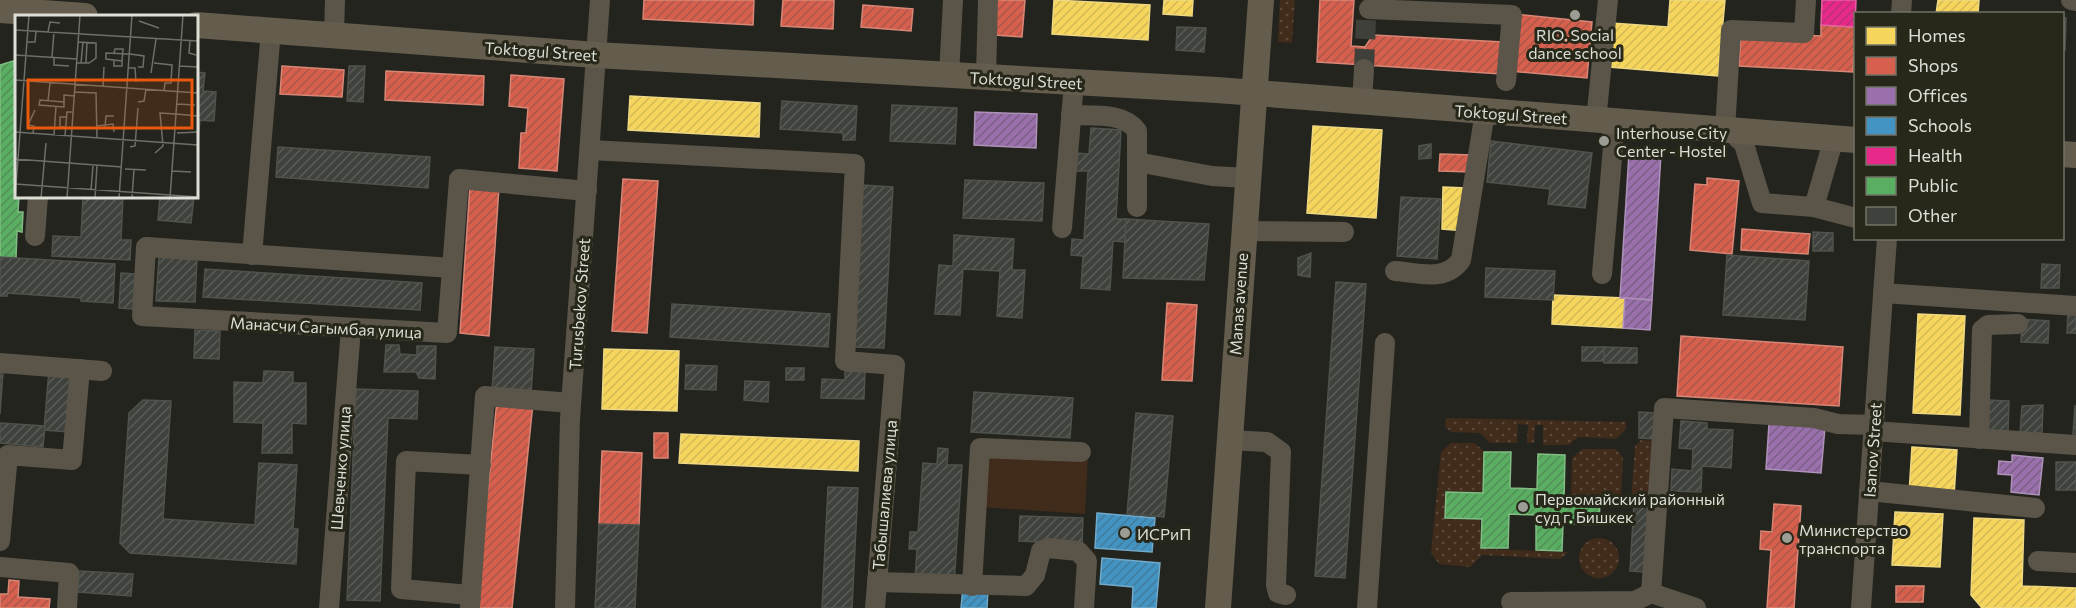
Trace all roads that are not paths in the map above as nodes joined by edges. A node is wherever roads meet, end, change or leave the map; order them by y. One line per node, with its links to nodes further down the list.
1 (335, 0): 15 (street)
2 (600, 0): 16 (street, Turusbekov Street)
3 (953, 0): 18 (street)
4 (988, 0): 19 (street)
5 (1261, 0): 22 (main road, Manas avenue)
6 (1608, 0): 26 (street)
7 (1806, 0): 27 (street)
8 (2071, 0): 9 (street)
9 (2076, 1)
10 (0, 10): 12 (main road)
11 (1368, 10): 20 (street)
12 (52, 15)
13 (198, 25): 14 (main road, Toktogul Street)
14 (271, 30): 15 (main road, Toktogul Street); 42 (street)
15 (334, 35): 16 (main road, Toktogul Street)
16 (596, 55): 18 (main road, Toktogul Street); 29 (street, Turusbekov Street)
17 (1364, 69): 23 (street)
18 (949, 75): 19 (main road, Toktogul Street)
19 (986, 77): 21 (main road, Toktogul Street)
20 (1506, 81)
21 (1074, 82): 22 (main road, Toktogul Street); 25 (street)
22 (1254, 93): 23 (main road, Toktogul Street); 31 (main road, Manas avenue)
23 (1362, 103): 24 (main road, Toktogul Street)
24 (1485, 112): 26 (main road, Toktogul Street); 44 (street)
25 (1071, 115): 30 (street); 37 (street)
26 (1604, 121): 27 (main road, Toktogul Street); 45 (street)
27 (1727, 130): 28 (main road, Toktogul Street); 35 (street)
28 (1845, 139): 35 (street)
29 (590, 150): 32 (street, Turusbekov Street); 67 (street, Табышалиева улица)
30 (1137, 162): 31 (street); 34 (street)
31 (1247, 177): 38 (main road, Manas avenue)
32 (587, 191): 43 (street); 54 (street, Turusbekov Street)
33 (38, 198): 40 (street)
34 (1137, 207)
35 (1814, 207): 36 (street)
36 (1854, 217)
37 (1062, 228)
38 (1244, 231): 39 (street); 57 (main road, Manas avenue)
39 (1344, 232)
40 (35, 236)
41 (1887, 240): 46 (street, Isanov Street)
42 (252, 255): 43 (street); 49 (street, Манасчи Сагымбая улица)
43 (452, 268): 49 (street, Манасчи Сагымбая улица)
44 (1395, 272)
45 (1602, 274)
46 (1883, 293): 47 (street); 55 (street, Isanov Street)
47 (2076, 306)
48 (2018, 324): 56 (street)
49 (351, 328): 74 (street, Шевченко улица)
50 (1385, 343): 79 (street)
51 (0, 363): 52 (street)
52 (80, 369): 53 (street); 63 (street)
53 (102, 371)
54 (571, 403): 60 (street); 75 (street, Turusbekov Street)
55 (1874, 428): 56 (street); 61 (street, Isanov Street); 69 (street)
56 (1979, 439): 58 (street)
57 (1229, 440): 70 (street); 78 (main road, Manas avenue)
58 (2076, 445)
59 (1081, 452): 68 (street)
60 (481, 465): 71 (street); 71 (street)
61 (1869, 491): 62 (street); 81 (street, Isanov Street)
62 (2035, 508)
63 (0, 541)
64 (2038, 561): 65 (street)
65 (2076, 563)
66 (0, 567): 73 (street)
67 (877, 582): 68 (street); 76 (street, Табышалиева улица)
68 (972, 586): 77 (street)
69 (1651, 593): 72 (street); 80 (street)
70 (1286, 595)
71 (470, 602)
72 (1510, 602)
73 (67, 608)
74 (329, 608)
75 (565, 608)
76 (874, 608)
77 (1084, 608)
78 (1218, 608)
79 (1366, 608)
80 (1696, 608)
81 (1861, 608)

